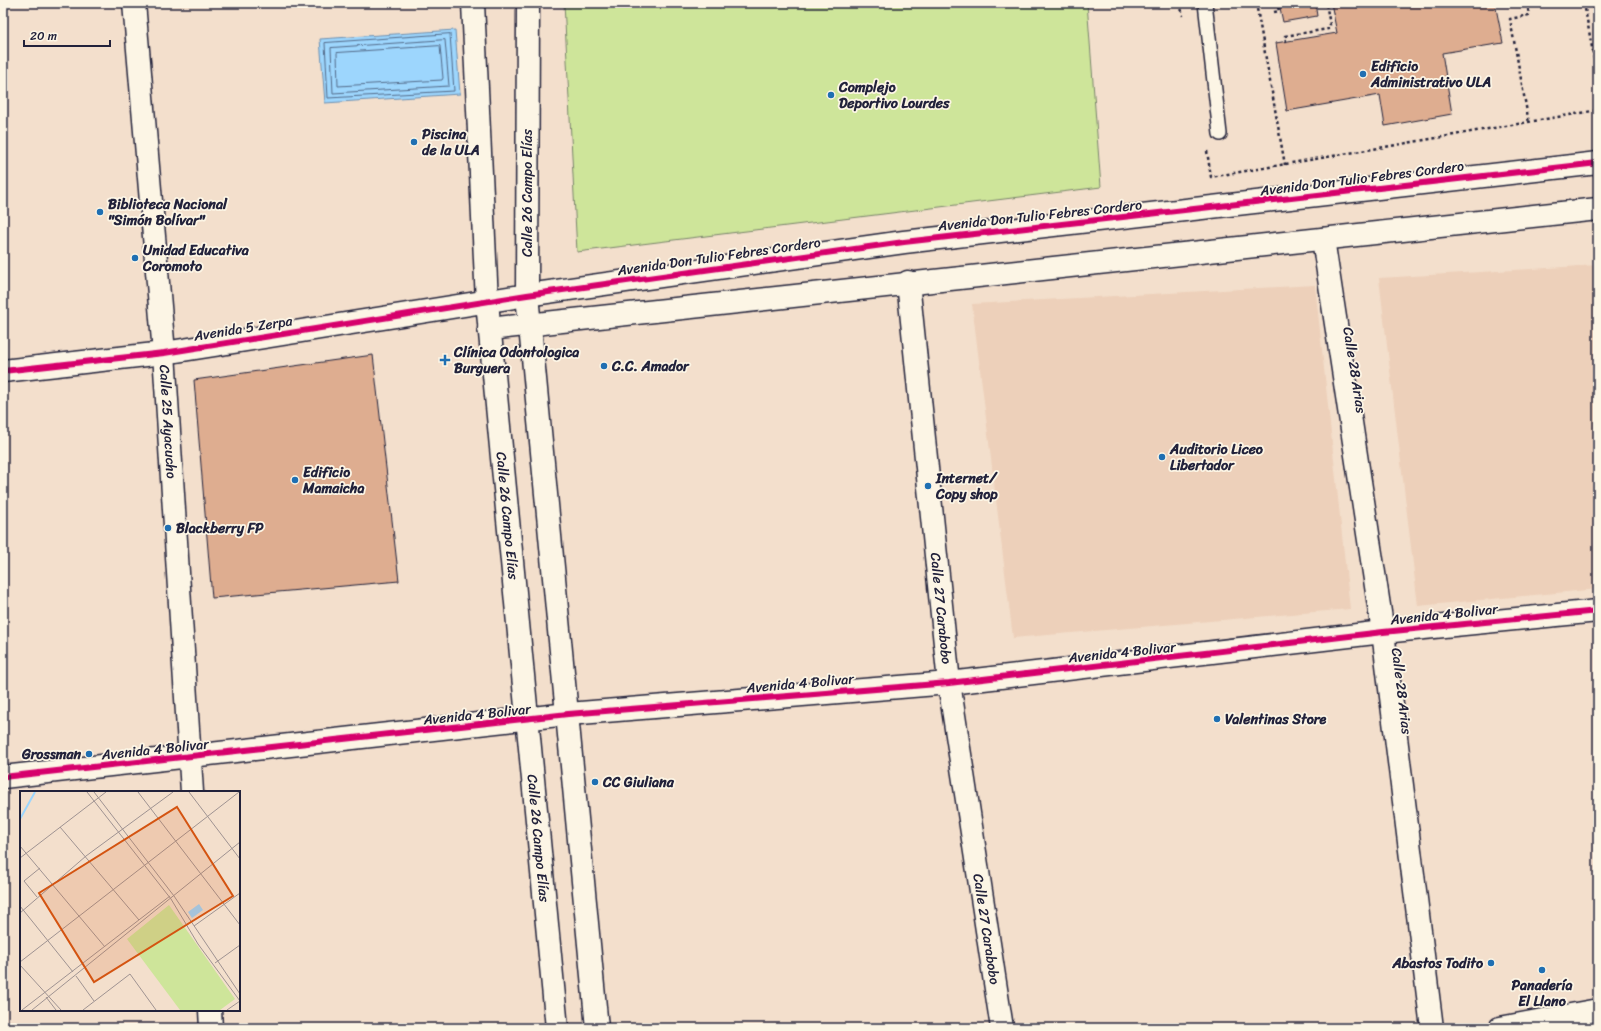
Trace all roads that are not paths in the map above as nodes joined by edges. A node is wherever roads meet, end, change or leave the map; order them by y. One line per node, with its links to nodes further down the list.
1 (134, 3): 14 (street, Calle 25 Ayacucho)
2 (473, 3): 11 (street, Calle 26 Campo Elías)
3 (528, 3): 10 (street, Calle 26 Campo Elías)
4 (1205, 3): 5 (lane)
5 (1220, 134)
6 (1598, 163): 10 (street, Avenida Don Tulio Febres Cordero)
7 (1598, 209): 8 (street)
8 (1324, 239): 9 (street); 17 (street, Calle 28 Arias)
9 (908, 282): 12 (street); 18 (street, Calle 27 Carabobo)
10 (527, 295): 11 (street, Avenida Don Tulio Febres Cordero); 12 (street, Calle 26 Campo Elías)
11 (487, 302): 13 (street, Calle 26 Campo Elías); 14 (street, Avenida 5 Zerpa)
12 (530, 324): 13 (street); 19 (street, Calle 26 Campo Elías)
13 (489, 329): 20 (street, Calle 26 Campo Elías)
14 (164, 353): 15 (street, Avenida 5 Zerpa); 21 (street, Calle 25 Ayacucho)
15 (3, 371)
16 (1598, 611): 17 (street, Avenida 4 Bolivar)
17 (1383, 632): 18 (street, Avenida 4 Bolivar); 30 (street, Calle 28 Arias)
18 (949, 683): 19 (street, Avenida 4 Bolivar); 29 (street, Calle 27 Carabobo)
19 (568, 714): 20 (street, Avenida 4 Bolivar); 28 (street, Calle 26 Campo Elías)
20 (527, 720): 21 (street, Avenida 4 Bolivar); 27 (street, Calle 26 Campo Elías)
21 (190, 758): 22 (street, Avenida 4 Bolivar); 23 (street, Calle 25 Ayacucho)
22 (3, 777)
23 (192, 791)
24 (1598, 1010): 31 (street)
25 (210, 1011): 26 (street)
26 (211, 1028)
27 (557, 1028)
28 (597, 1028)
29 (1002, 1028)
30 (1432, 1028)
31 (1500, 1028)

